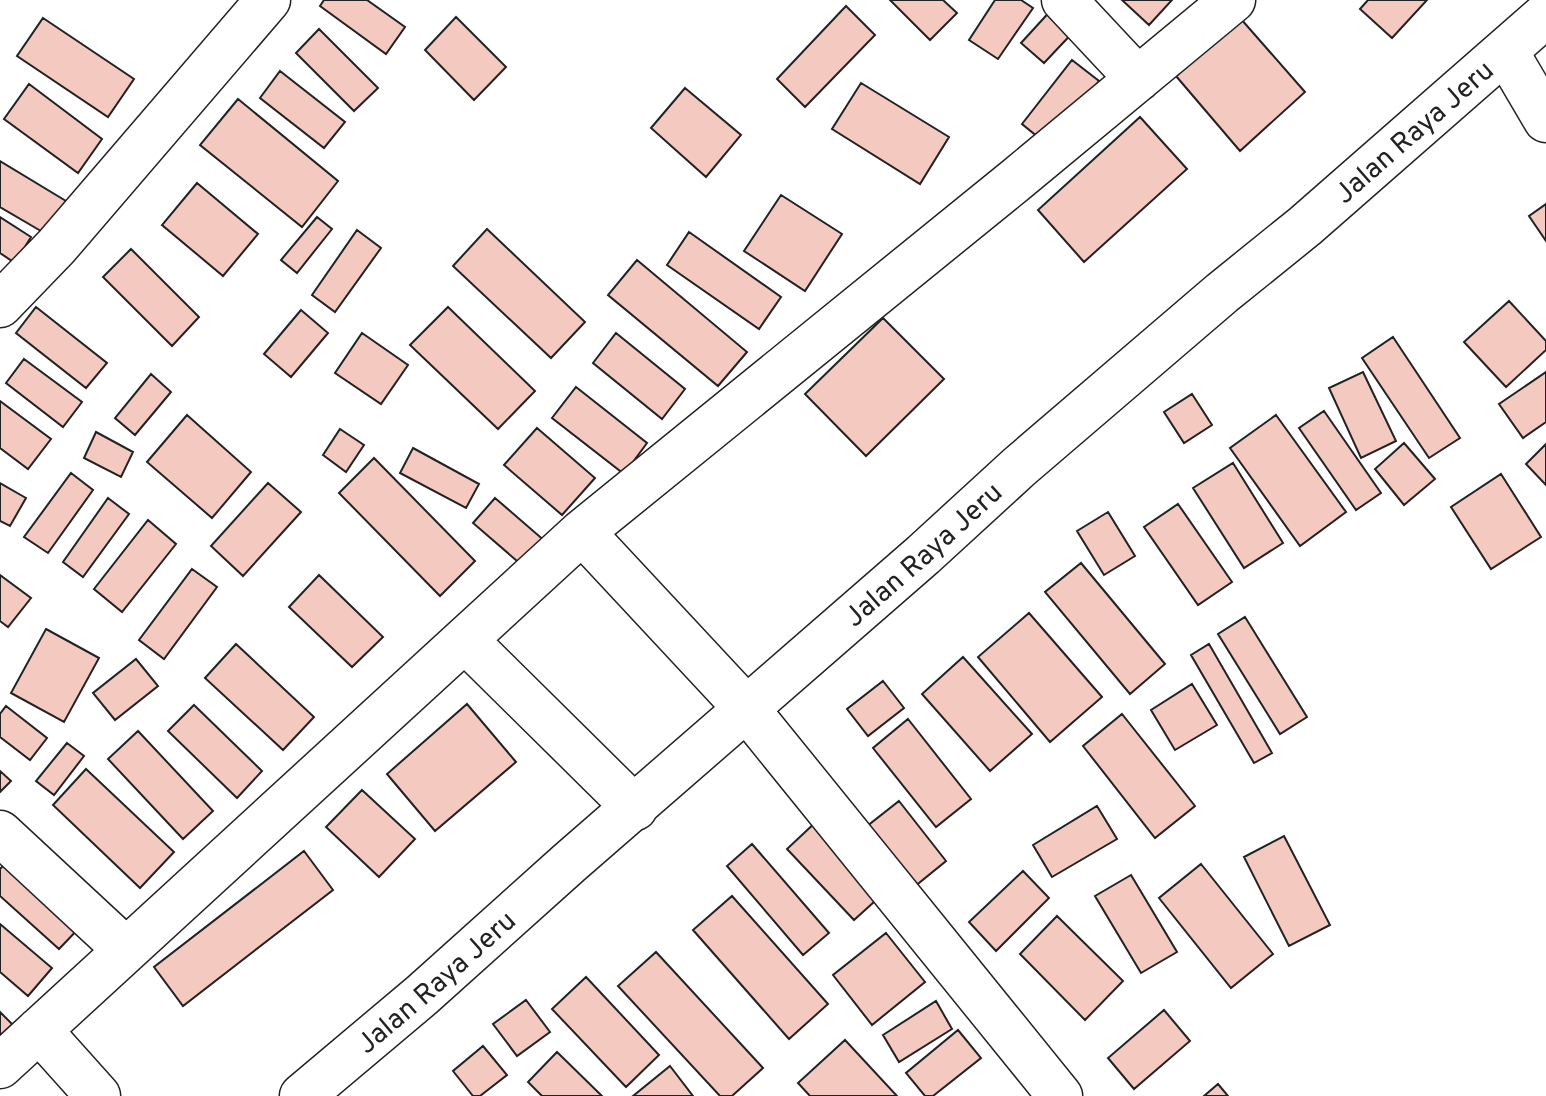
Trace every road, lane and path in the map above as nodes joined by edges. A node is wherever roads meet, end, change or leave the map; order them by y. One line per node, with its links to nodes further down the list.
1 (268, 0): 8 (street)
2 (1064, 0): 6 (street)
3 (1233, 0): 6 (street)
4 (1546, 15): 5 (street, Jalan Raya Jeru)
5 (1506, 52): 7 (street); 11 (street, Jalan Raya Jeru)
6 (1138, 79): 9 (street)
7 (1546, 120)
8 (0, 305)
9 (582, 532): 10 (street); 11 (street)
10 (465, 640): 12 (street); 14 (street)
11 (746, 708): 12 (street, Jalan Raya Jeru); 19 (street)
12 (635, 808): 18 (street, Jalan Raya Jeru)
13 (0, 833): 14 (street)
14 (126, 950): 15 (street)
15 (39, 1030): 16 (street); 17 (street)
16 (0, 1066)
17 (98, 1096)
18 (302, 1096)
19 (1060, 1096)

